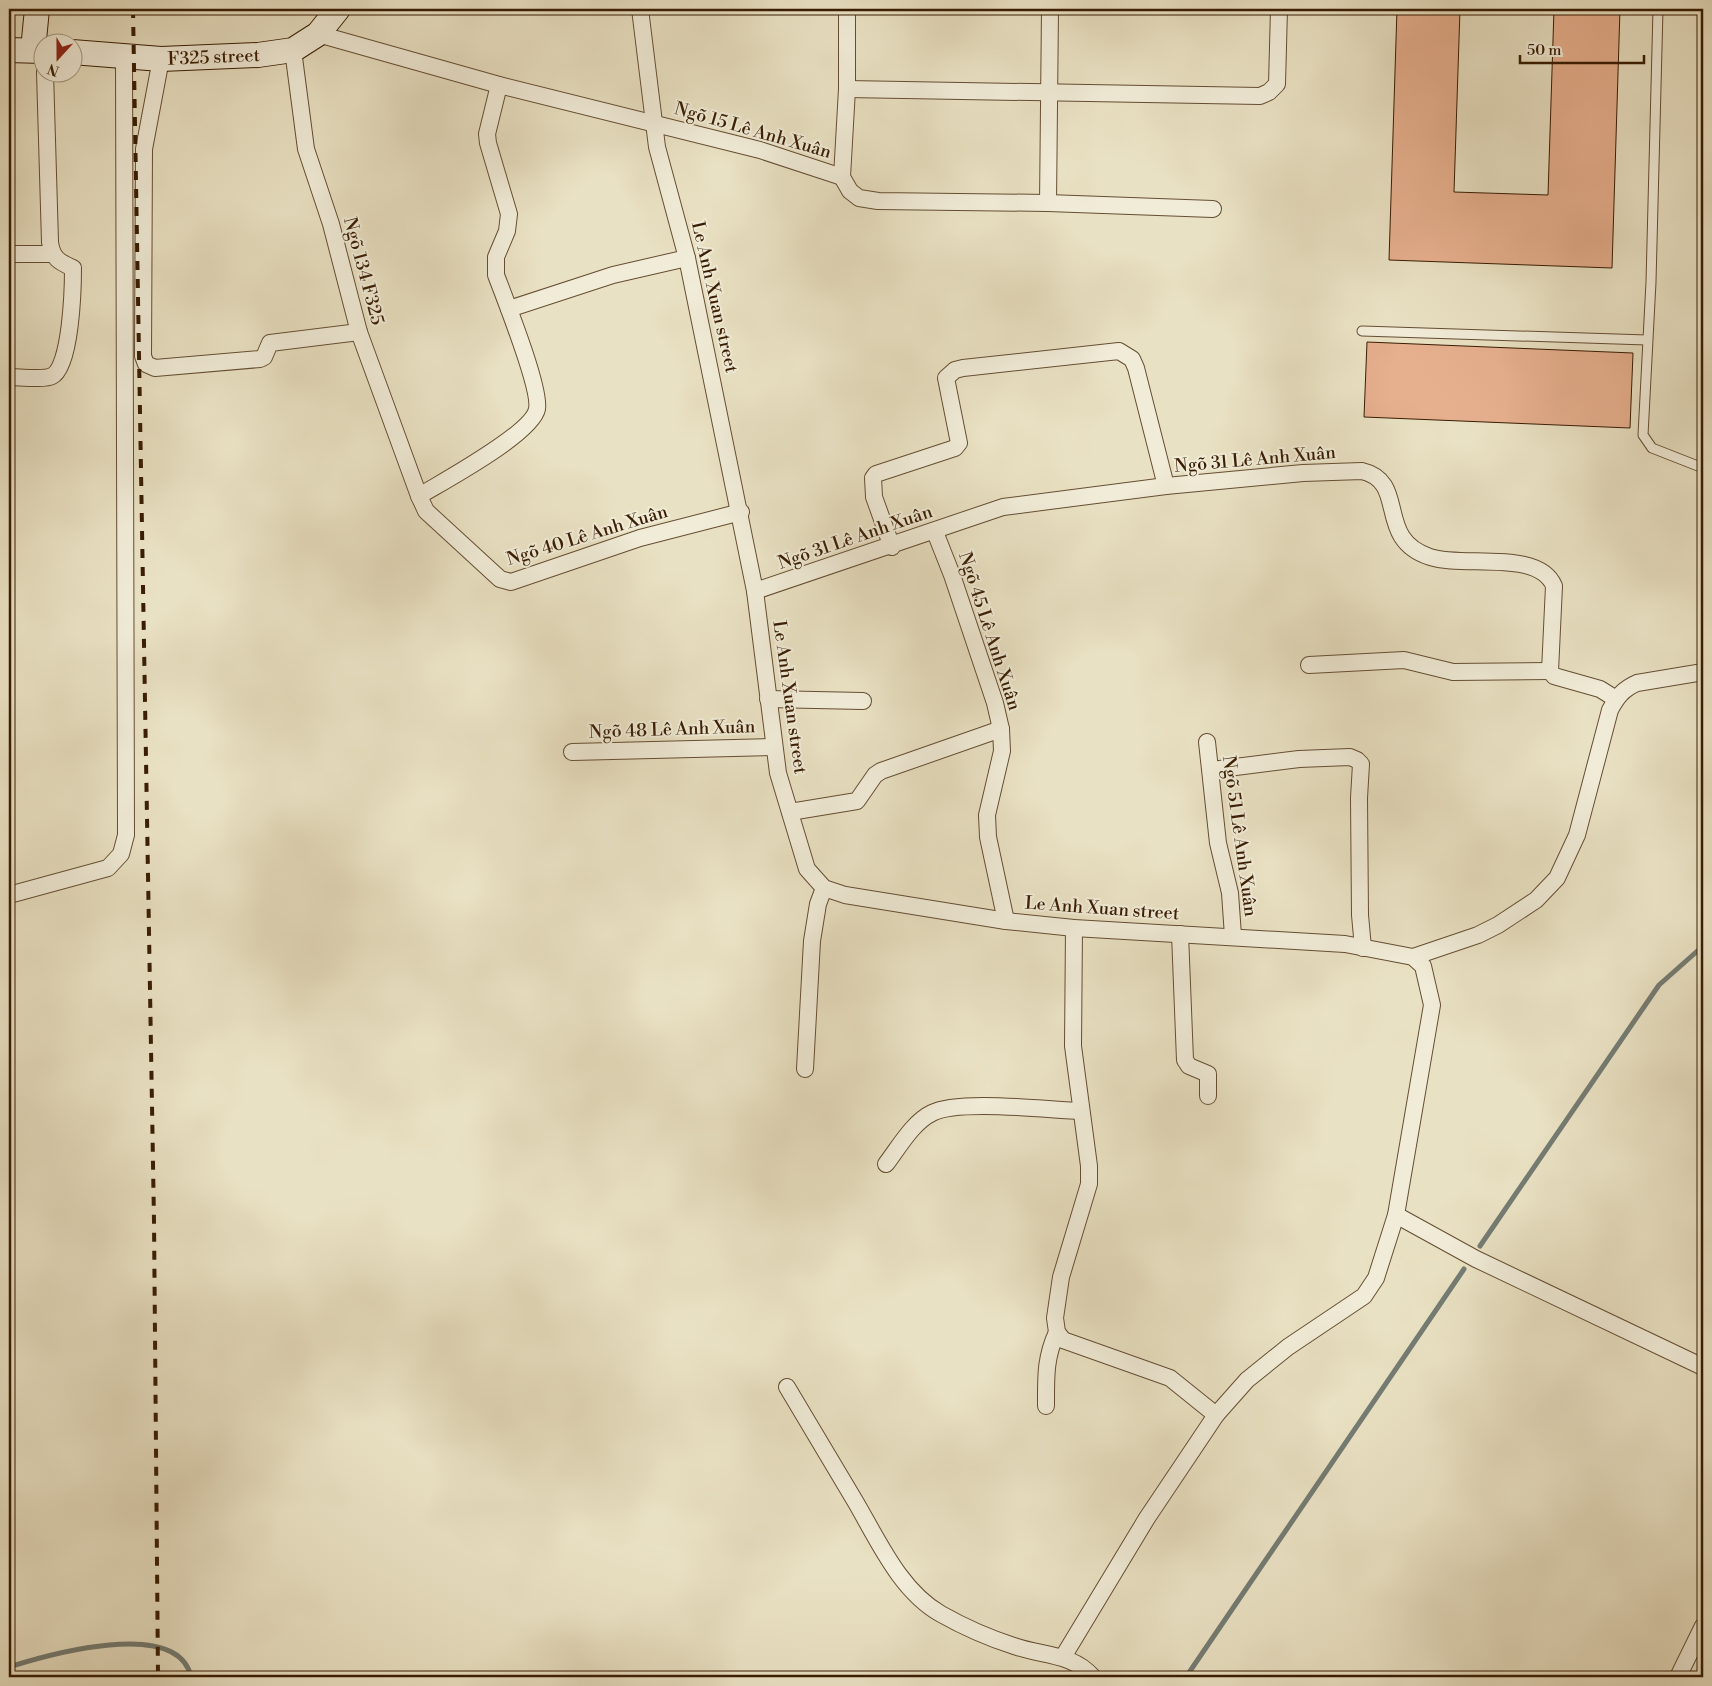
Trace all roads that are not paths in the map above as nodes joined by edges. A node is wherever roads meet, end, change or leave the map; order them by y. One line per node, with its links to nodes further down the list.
1 (37, 9): 8 (main road)
2 (338, 9): 9 (main road, F325 street)
3 (640, 9): 20 (street, Le Anh Xuan street)
4 (848, 9): 18 (street)
5 (1050, 9): 19 (street)
6 (1279, 9): 19 (street)
7 (1658, 9): 30 (lane)
8 (38, 32)
9 (318, 34): 12 (main road, F325 street); 17 (street, Ngõ 15 Lê Anh Xuân)
10 (9, 50): 11 (main road)
11 (32, 50)
12 (293, 50): 15 (main road, F325 street); 29 (street, Ngõ 134 F325)
13 (82, 53): 14 (main road, F325 street)
14 (124, 55): 15 (main road, F325 street); 52 (street)
15 (161, 58): 29 (street)
16 (45, 82): 25 (street)
17 (499, 85): 20 (street, Ngõ 15 Lê Anh Xuân); 27 (street)
18 (847, 89): 19 (street); 21 (street)
19 (1047, 93): 22 (street)
20 (653, 123): 21 (street, Ngõ 15 Lê Anh Xuân); 26 (street, Le Anh Xuan street)
21 (842, 177): 22 (street)
22 (1048, 203): 23 (street)
23 (1213, 209)
24 (9, 254): 25 (street)
25 (51, 254): 31 (street)
26 (687, 258): 27 (street); 35 (street, Le Anh Xuan street)
27 (509, 309): 34 (street)
28 (1362, 331): 30 (lane)
29 (359, 332): 34 (street, Ngõ 134 F325)
30 (1647, 340): 32 (lane)
31 (9, 377)
32 (1703, 468)
33 (1166, 486): 36 (street, Ngõ 31 Lê Anh Xuân); 37 (street); 40 (street, Ngõ 31 Lê Anh Xuân)
34 (419, 496): 35 (street, Ngõ 40 Lê Anh Xuân)
35 (741, 512): 38 (street, Le Anh Xuan street)
36 (935, 532): 37 (street, Ngõ 31 Lê Anh Xuân); 45 (street, Ngõ 45 Lê Anh Xuân)
37 (892, 546): 38 (street, Ngõ 31 Lê Anh Xuân)
38 (755, 591): 42 (street, Le Anh Xuan street)
39 (1308, 665): 40 (street)
40 (1550, 671): 43 (street)
41 (1703, 672): 43 (street)
42 (768, 699): 44 (street); 47 (street, Le Anh Xuan street)
43 (1616, 699): 58 (street)
44 (863, 701)
45 (1001, 729): 50 (street); 53 (street, Ngõ 45 Lê Anh Xuân)
46 (1207, 742): 49 (street, Ngõ 51 Lê Anh Xuân)
47 (773, 747): 48 (street, Ngõ 48 Lê Anh Xuân); 50 (street, Le Anh Xuan street)
48 (572, 752)
49 (1212, 770): 56 (street, Ngõ 51 Lê Anh Xuân); 57 (street)
50 (790, 812): 51 (street, Le Anh Xuan street)
51 (824, 888): 53 (street, Le Anh Xuan street); 59 (street)
52 (9, 894)
53 (1006, 921): 54 (street, Le Anh Xuan street)
54 (1074, 928): 55 (street, Le Anh Xuan street); 61 (street)
55 (1180, 934): 56 (street, Le Anh Xuan street); 60 (street)
56 (1233, 936): 57 (street, Le Anh Xuan street)
57 (1363, 948): 58 (street, Le Anh Xuan street)
58 (1413, 957): 63 (street)
59 (805, 1069)
60 (1208, 1096)
61 (1081, 1111): 62 (street); 64 (street)
62 (886, 1164)
63 (1396, 1215): 65 (street); 68 (street)
64 (1057, 1332): 67 (street); 68 (street)
65 (1703, 1367)
66 (787, 1386): 70 (street)
67 (1046, 1406)
68 (1216, 1415): 70 (street)
69 (1703, 1626): 72 (street)
70 (1063, 1656): 71 (street)
71 (1093, 1677)
72 (1678, 1677)

